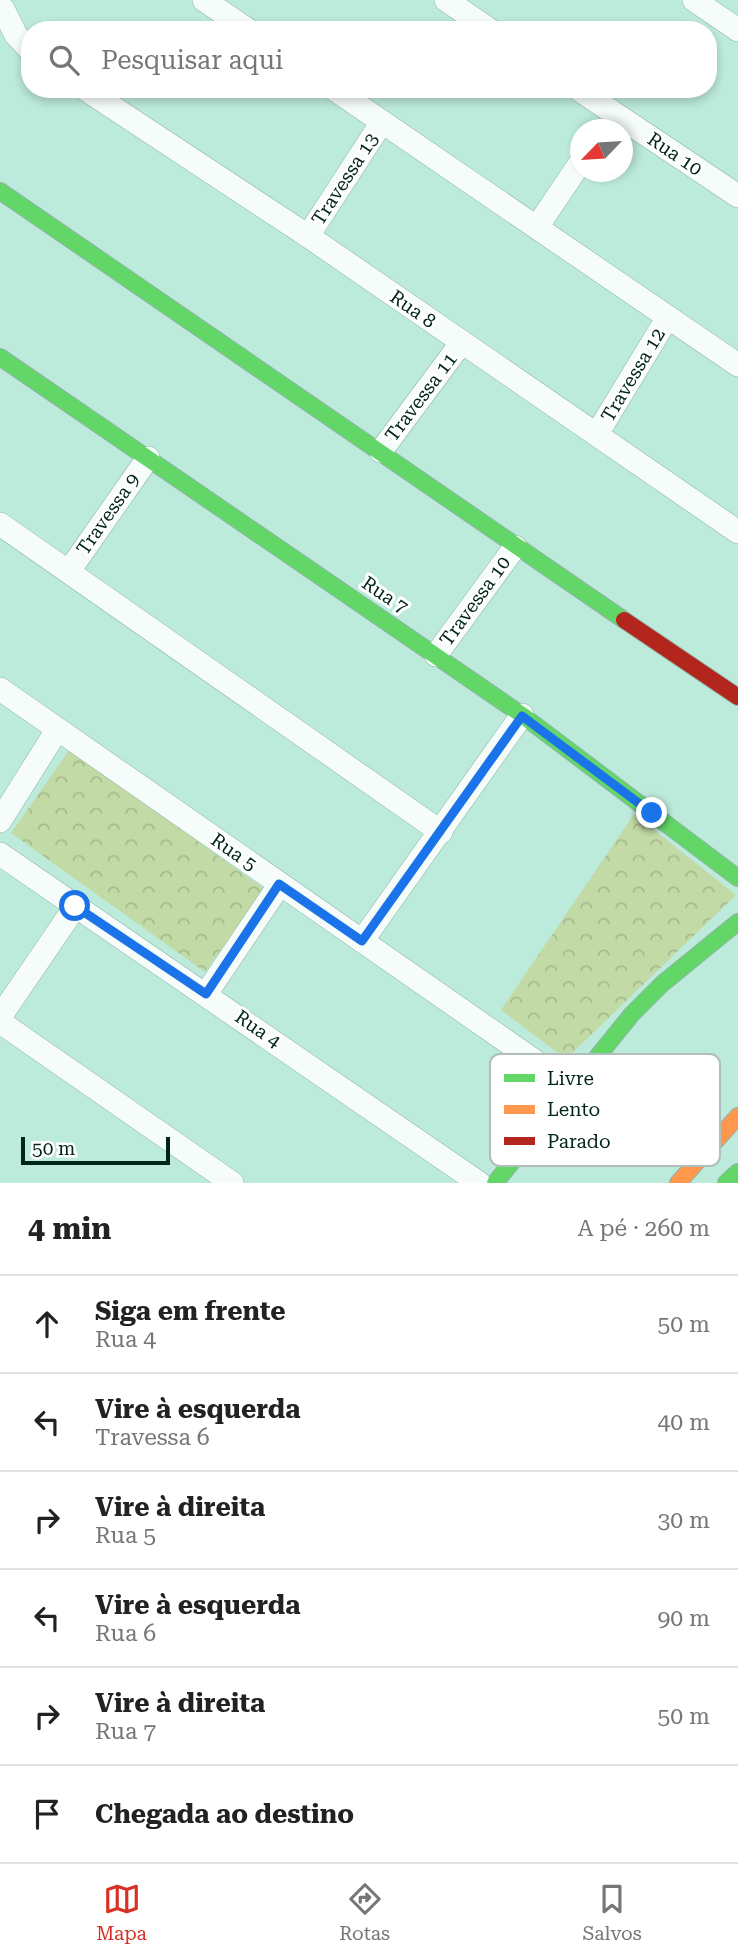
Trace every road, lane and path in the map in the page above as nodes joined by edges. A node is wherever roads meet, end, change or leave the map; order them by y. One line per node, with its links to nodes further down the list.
1 (204, 0): 5 (street)
2 (446, 0): 6 (street)
3 (694, 0): 7 (street)
4 (5, 6): 8 (street)
5 (235, 21)
6 (477, 21)
7 (738, 30)
8 (21, 39)
9 (99, 98): 19 (street, Rua 8)
10 (347, 98): 13 (street)
11 (586, 98): 12 (street, Rua 10)
12 (606, 119)
13 (382, 122): 18 (street); 19 (street, Travessa 13)
14 (633, 136): 17 (street, Rua 10)
15 (570, 178): 18 (street)
16 (0, 191): 25 (street)
17 (738, 196)
18 (537, 227): 20 (street)
19 (309, 236): 21 (street, Rua 8)
20 (668, 317): 23 (street); 24 (street, Travessa 12)
21 (461, 342): 24 (street, Rua 8); 25 (street, Travessa 11)
22 (0, 358): 26 (street, Rua 7)
23 (738, 365)
24 (597, 434): 28 (street, Rua 8)
25 (381, 451): 29 (street)
26 (148, 458): 30 (street, Travessa 9); 31 (street, Rua 7)
27 (0, 524): 30 (street)
28 (738, 532)
29 (515, 547): 31 (street, Travessa 10); 33 (street)
30 (69, 570): 37 (street)
31 (436, 655): 34 (street, Rua 7)
32 (0, 689): 35 (street, Rua 5)
33 (738, 697)
34 (522, 716): 37 (street); 39 (street, Rua 7)
35 (57, 730): 36 (street); 40 (street, Rua 5)
36 (0, 821)
37 (441, 832): 43 (street)
38 (0, 854): 41 (street, Rua 4)
39 (738, 878)
40 (279, 884): 43 (street, Rua 5); 44 (street)
41 (75, 906): 44 (street, Rua 4); 45 (street)
42 (738, 922): 48 (street)
43 (362, 941): 47 (street, Rua 5)
44 (206, 994): 55 (street, Rua 4)
45 (0, 1017)
46 (0, 1022): 54 (street)
47 (525, 1054)
48 (600, 1054)
49 (738, 1116): 50 (street)
50 (720, 1136)
51 (509, 1166): 56 (street)
52 (692, 1166): 57 (street)
53 (738, 1171): 58 (street)
54 (232, 1183)
55 (479, 1183)
56 (495, 1183)
57 (677, 1183)
58 (726, 1183)

